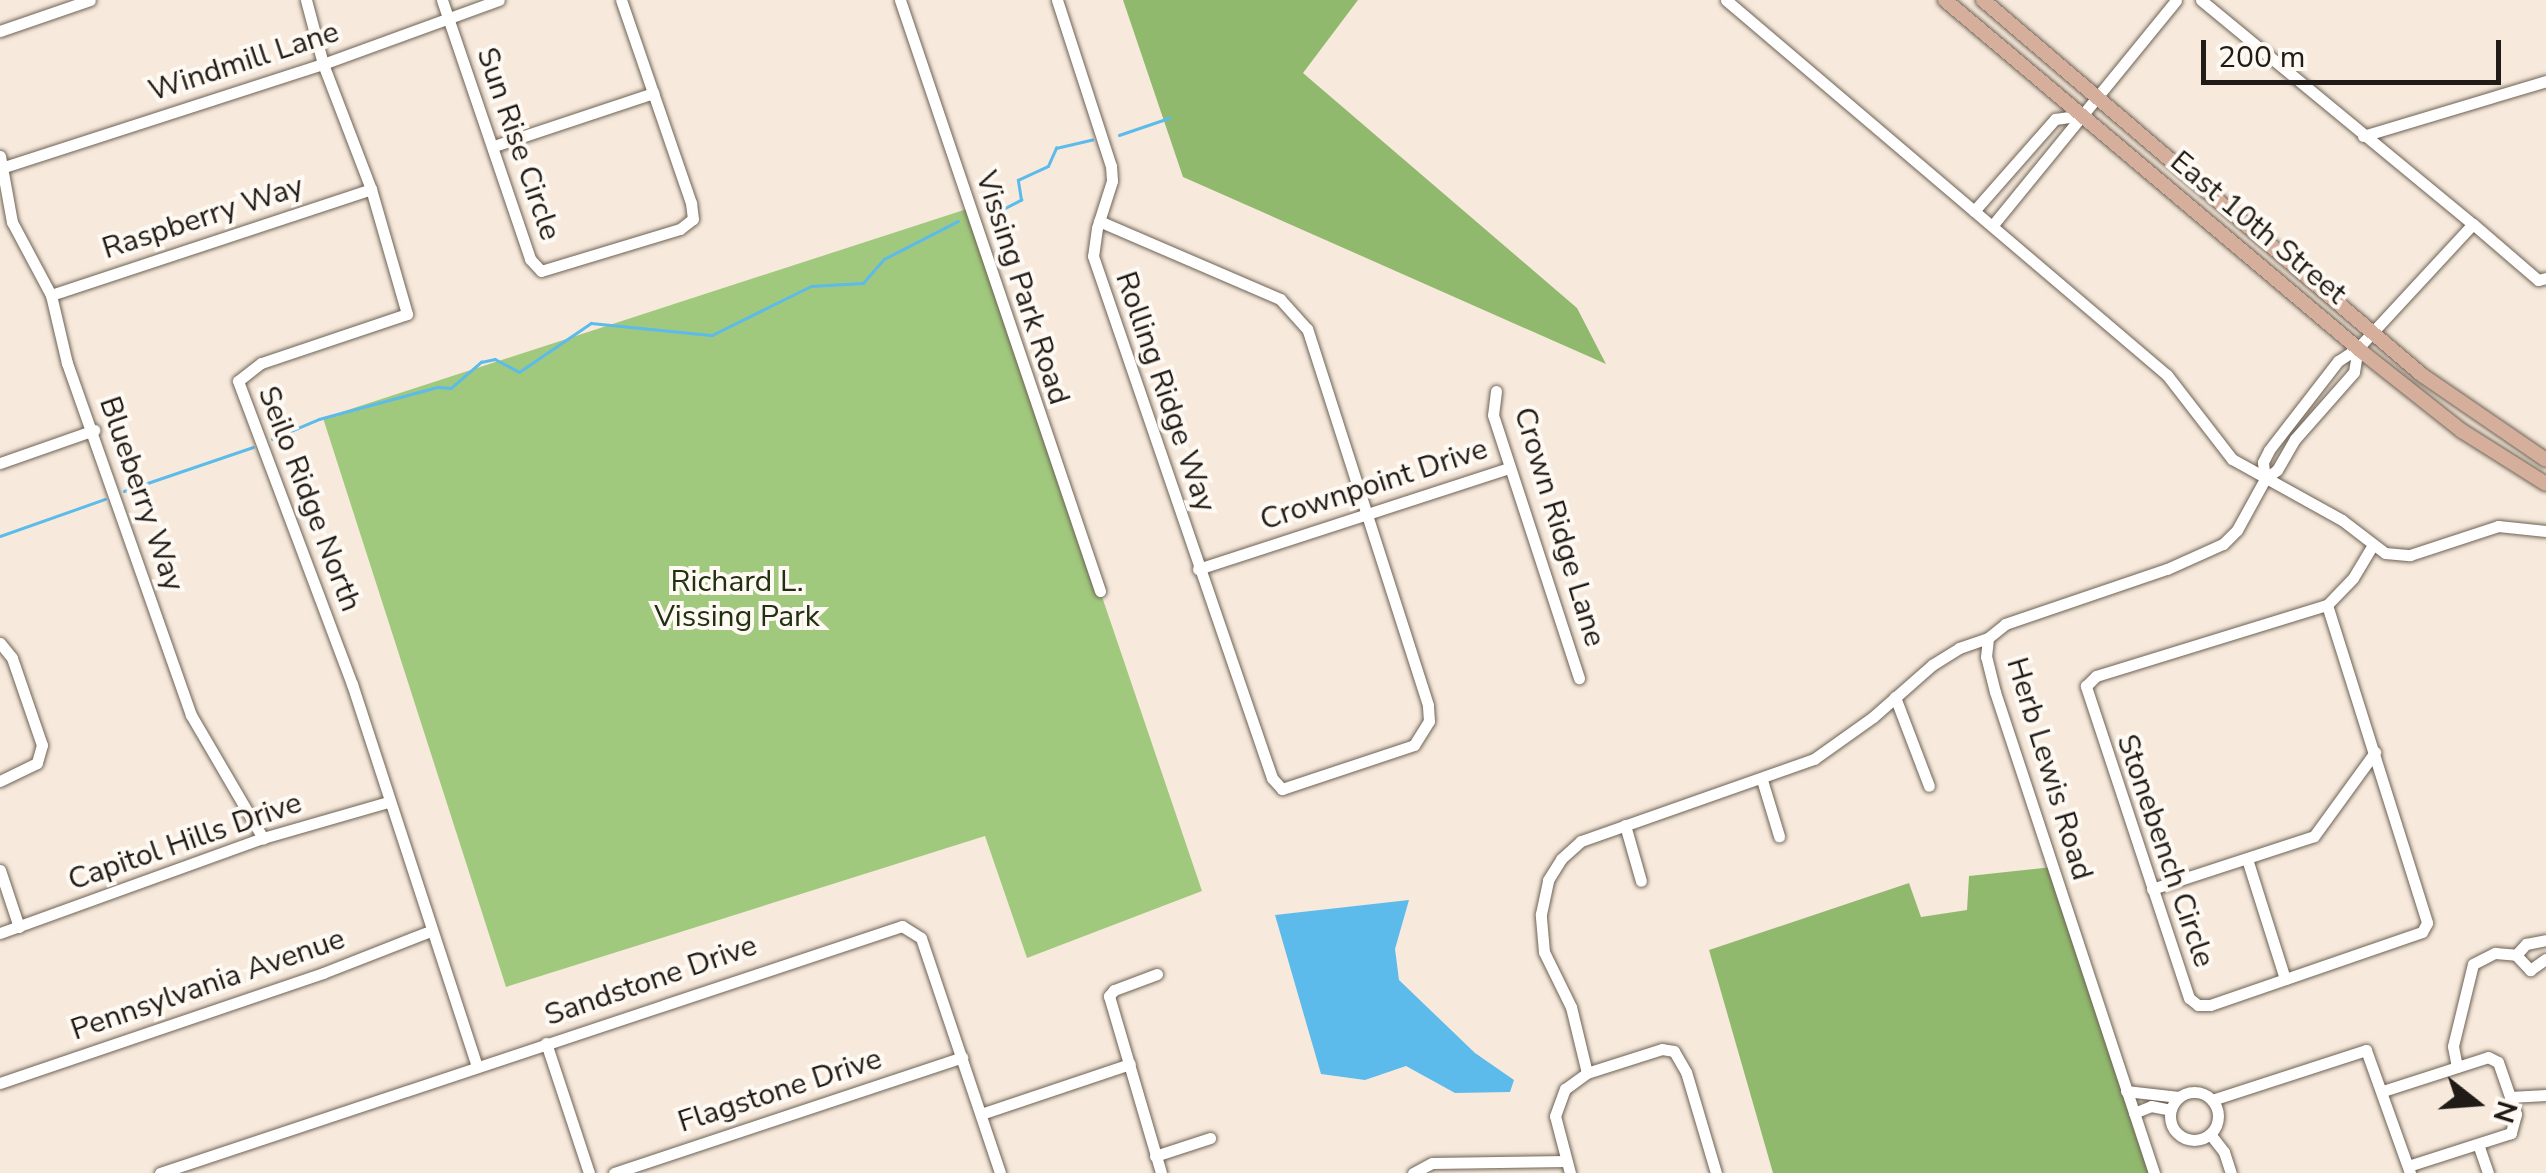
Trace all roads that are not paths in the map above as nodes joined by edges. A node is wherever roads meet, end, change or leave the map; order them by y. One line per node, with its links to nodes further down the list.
1 (90, 0): 14 (street)
2 (306, 0): 15 (street, Seilo Ridge North)
3 (442, 0): 13 (street, Sun Rise Circle)
4 (499, 0): 13 (street, Windmill Lane)
5 (621, 0): 17 (street, Sun Rise Circle)
6 (900, 0): 44 (street, Vissing Park Road)
7 (1057, 0): 25 (street, Rolling Ridge Way)
8 (1726, 0): 24 (street)
9 (1945, 0): 19 (main road, East 10th Street)
10 (1983, 0): 18 (main road, East 10th Street)
11 (2176, 0): 18 (street)
12 (2201, 0): 20 (street)
13 (448, 17): 15 (street, Windmill Lane); 21 (street, Sun Rise Circle)
14 (0, 31)
15 (323, 64): 22 (street, Windmill Lane); 23 (street, Seilo Ridge North)
16 (2546, 81): 20 (street)
17 (654, 93): 21 (street); 21 (street, Sun Rise Circle)
18 (2097, 98): 19 (street); 31 (main road, East 10th Street)
19 (2082, 115): 24 (street); 28 (street); 32 (main road, East 10th Street)
20 (2363, 136): 27 (street)
21 (494, 146)
22 (2, 162): 26 (street, Blueberry Way)
23 (371, 189): 30 (street, Raspberry Way); 54 (street, Seilo Ridge North)
24 (1974, 211): 28 (street)
25 (1099, 221): 40 (street); 43 (street, Rolling Ridge Way)
26 (6, 224): 30 (street, Blueberry Way)
27 (2473, 224): 29 (street); 31 (street, Herb Lewis Road)
28 (1992, 226): 38 (street)
29 (2546, 278)
30 (51, 295): 34 (street, Blueberry Way)
31 (2372, 332): 32 (street, Herb Lewis Road); 35 (main road, East 10th Street)
32 (2358, 348): 38 (street, Herb Lewis Road); 38 (street, Herb Lewis Road); 39 (main road, East 10th Street)
33 (1496, 390): 37 (street, Crown Ridge Lane)
34 (94, 430): 36 (street); 57 (street, Blueberry Way)
35 (2546, 460)
36 (0, 463)
37 (1509, 468): 40 (street, Crownpoint Drive); 48 (street, Crown Ridge Lane)
38 (2265, 479): 42 (street); 46 (street, Herb Lewis Road)
39 (2546, 484)
40 (1365, 514): 43 (street, Crownpoint Drive); 43 (street, Rolling Ridge Way)
41 (2546, 531): 42 (street)
42 (2372, 546): 45 (street)
43 (1198, 569)
44 (1100, 591)
45 (2327, 605): 50 (street, Stonebench Circle); 61 (street, Stonebench Circle)
46 (1988, 638): 49 (street); 77 (street, Herb Lewis Road)
47 (0, 643): 52 (street)
48 (1579, 678)
49 (1895, 697): 51 (street); 53 (street)
50 (2375, 752): 58 (street); 69 (street, Stonebench Circle)
51 (1762, 780): 55 (street); 56 (street)
52 (0, 781)
53 (1928, 786)
54 (388, 802): 57 (street, Capitol Hills Drive); 63 (street, Seilo Ridge North)
55 (1625, 825): 60 (street); 75 (street)
56 (1779, 836)
57 (263, 838): 62 (street, Capitol Hills Drive)
58 (2247, 859): 61 (street); 69 (street)
59 (0, 870): 62 (street)
60 (1641, 881)
61 (2152, 889): 69 (street, Stonebench Circle)
62 (20, 927): 64 (street, Capitol Hills Drive)
63 (430, 930): 73 (street, Seilo Ridge North); 76 (street, Pennsylvania Avenue)
64 (0, 933)
65 (2546, 940): 66 (street)
66 (2516, 955): 67 (street); 74 (street)
67 (2546, 959)
68 (1158, 974): 72 (street)
69 (2286, 979)
70 (546, 1043): 71 (street, Sandstone Drive); 73 (street, Sandstone Drive); 94 (street)
71 (962, 1057): 84 (street, Sandstone Drive); 95 (street, Flagstone Drive)
72 (1130, 1064): 84 (street); 89 (street)
73 (477, 1066): 91 (street, Sandstone Drive)
74 (2457, 1067): 78 (street); 81 (street)
75 (1587, 1073): 90 (street); 99 (street)
76 (0, 1083)
77 (2126, 1091): 80 (street); 85 (street, Herb Lewis Road)
78 (2383, 1091): 82 (street); 92 (street)
79 (2546, 1095): 81 (street)
80 (2179, 1097): 82 (street); 83 (street)
81 (2510, 1097): 88 (street)
82 (2212, 1100): 86 (street)
83 (2171, 1110): 85 (street); 86 (street)
84 (981, 1114): 96 (street, Sandstone Drive)
85 (2134, 1114): 100 (street, Herb Lewis Road)
86 (2210, 1134): 101 (street)
87 (1210, 1138): 89 (street)
88 (2478, 1144): 92 (street); 102 (street)
89 (1156, 1156): 97 (street)
90 (1568, 1167): 98 (street)
91 (178, 1170): 93 (street, Sandstone Drive)
92 (2409, 1170)
93 (160, 1173)
94 (590, 1173)
95 (614, 1173)
96 (1000, 1173)
97 (1161, 1173)
98 (1412, 1173)
99 (1716, 1173)
100 (2154, 1173)
101 (2230, 1173)
102 (2488, 1173)

